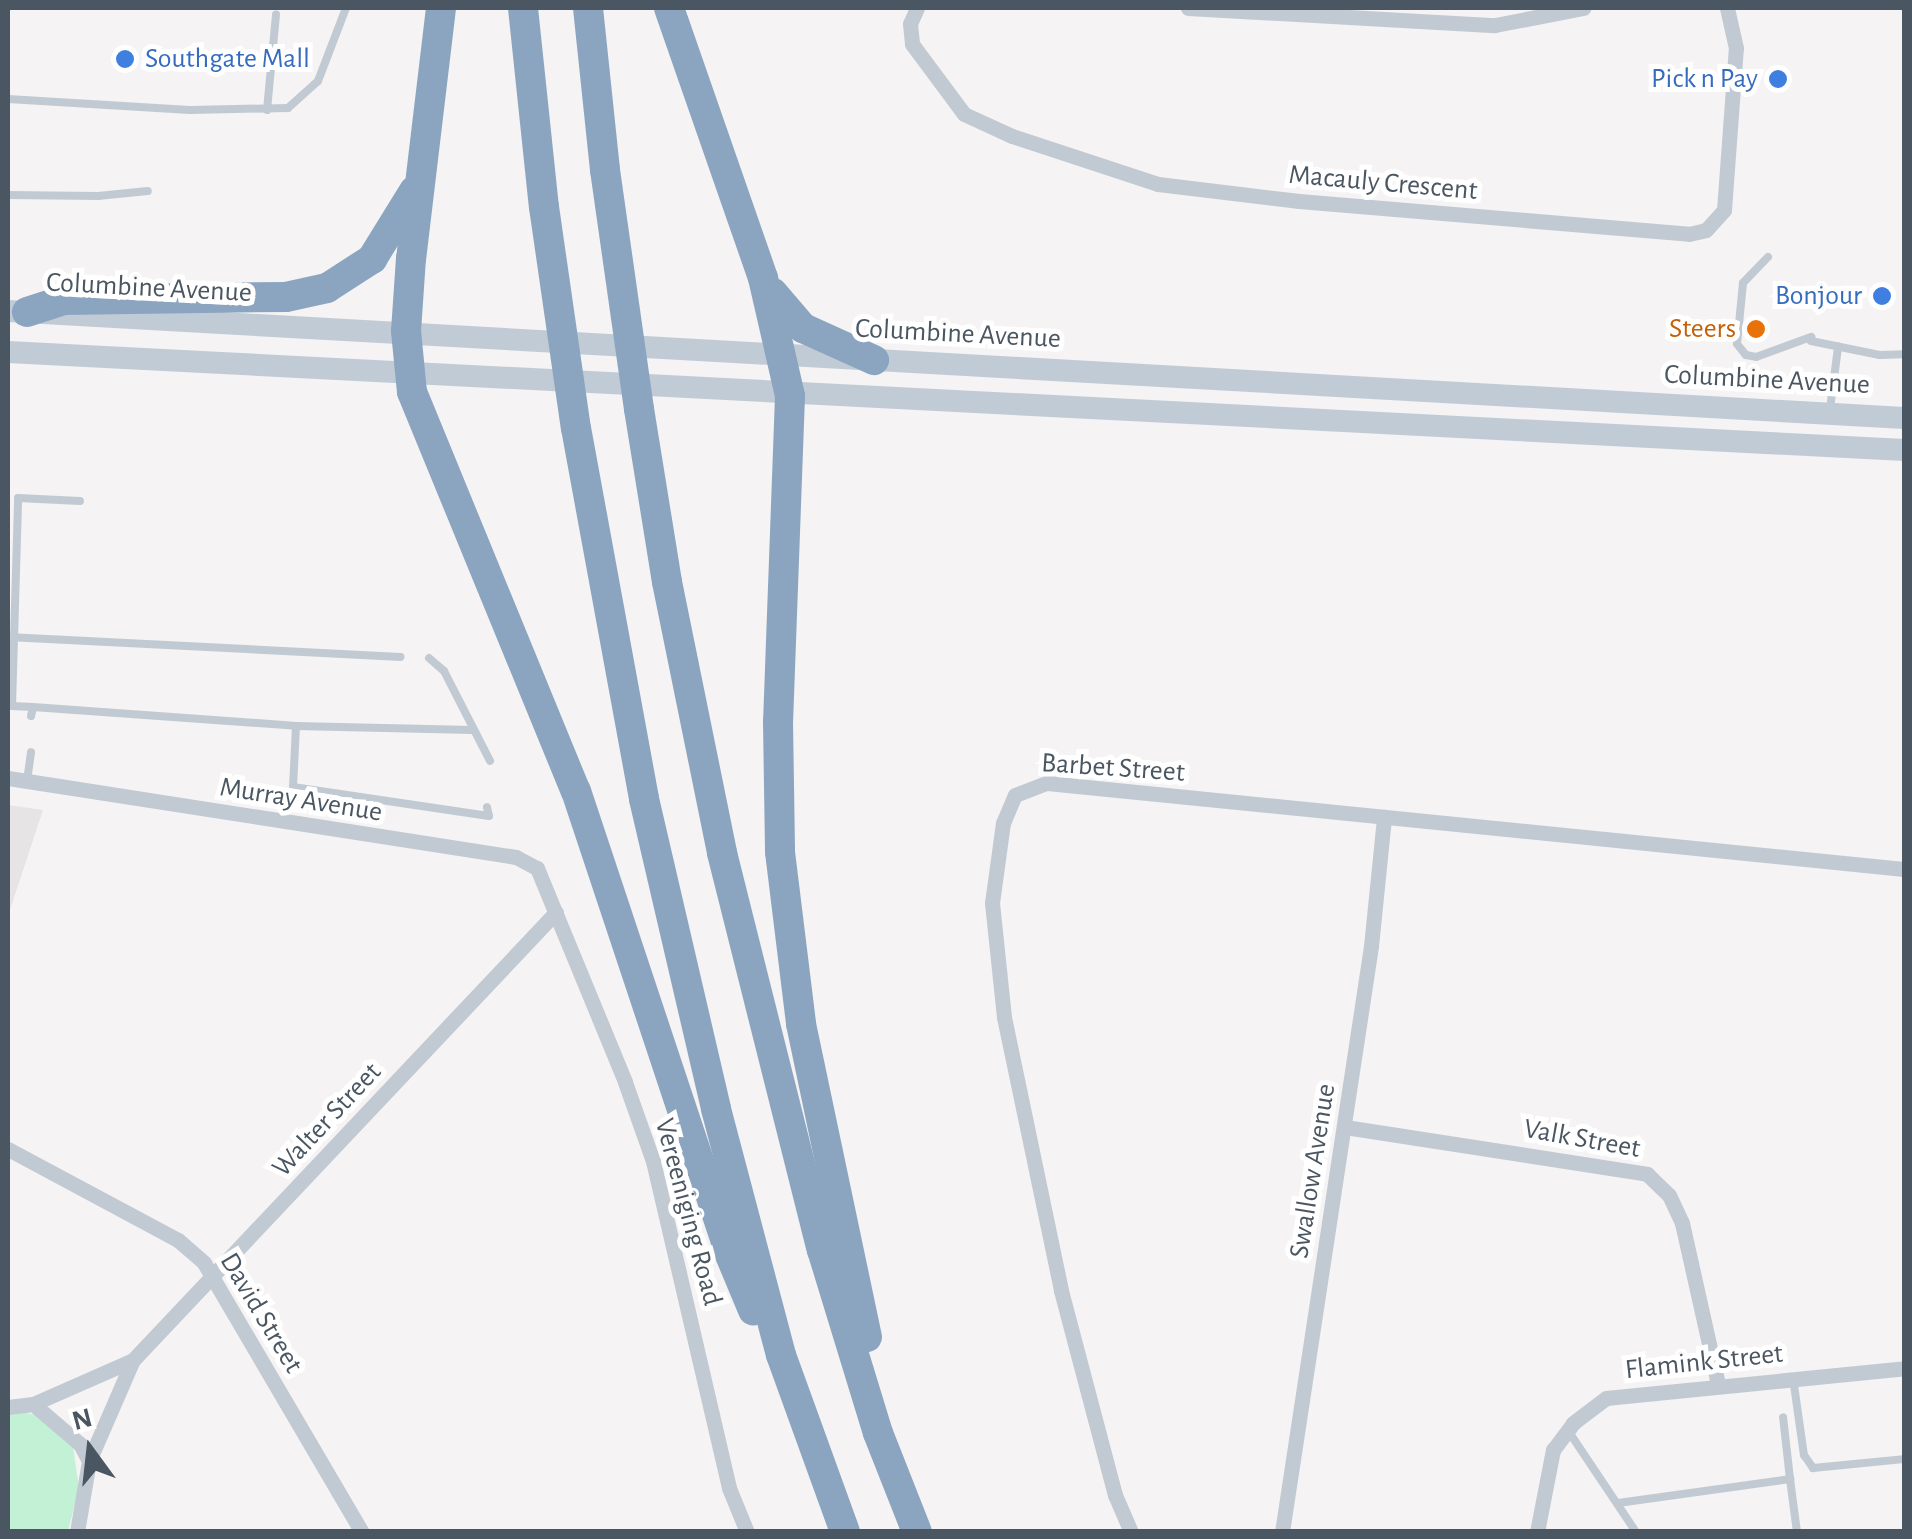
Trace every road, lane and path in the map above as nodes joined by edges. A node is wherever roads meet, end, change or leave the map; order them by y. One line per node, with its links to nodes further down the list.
1 (346, 8): 13 (lane)
2 (440, 8): 14 (highway)
3 (523, 8): 50 (highway)
4 (588, 8): 59 (highway)
5 (669, 8): 18 (highway)
6 (917, 8): 9 (street, Macauly Crescent)
7 (1188, 8): 10 (street)
8 (1583, 8): 10 (street)
9 (1727, 8)
10 (1228, 9)
11 (276, 14): 13 (lane)
12 (8, 99): 13 (lane)
13 (268, 110)
14 (422, 178): 19 (highway); 20 (highway)
15 (148, 191): 16 (lane)
16 (8, 195)
17 (1768, 257): 21 (lane)
18 (763, 278): 24 (highway); 25 (highway)
19 (17, 311): 20 (main road, Columbine Avenue)
20 (406, 331): 24 (main road, Columbine Avenue); 26 (highway)
21 (1838, 347): 23 (lane); 29 (lane)
22 (8, 352): 26 (main road)
23 (1904, 354)
24 (783, 355): 25 (main road, Columbine Avenue); 27 (highway)
25 (874, 360): 29 (main road, Columbine Avenue)
26 (410, 370): 27 (main road); 50 (highway)
27 (790, 396): 32 (main road); 59 (highway)
28 (1904, 406): 30 (main road)
29 (1830, 414): 30 (main road, Columbine Avenue)
30 (1876, 417): 31 (main road, Columbine Avenue)
31 (1904, 418)
32 (1904, 450)
33 (80, 501): 34 (lane)
34 (10, 637): 35 (lane); 37 (lane)
35 (400, 656)
36 (429, 658): 38 (lane)
37 (296, 726): 38 (lane); 43 (lane)
38 (472, 730): 40 (lane)
39 (31, 752): 42 (lane)
40 (490, 761)
41 (8, 778): 42 (street, Murray Avenue)
42 (26, 781): 46 (street, Murray Avenue)
43 (487, 807)
44 (1384, 817): 45 (street, Barbet Street); 47 (street, Swallow Avenue); 69 (street, Barbet Street)
45 (1904, 869)
46 (556, 912): 49 (street, Walter Street); 66 (street, Vereeniging Road)
47 (1345, 1127): 54 (street, Valk Street); 70 (street, Swallow Avenue)
48 (8, 1150): 49 (street, David Street)
49 (212, 1278): 51 (street, Walter Street); 65 (street, David Street)
50 (781, 1355): 67 (highway)
51 (133, 1360): 55 (street, Walter Street); 61 (street, Walter Street)
52 (1904, 1368): 53 (street, Flamink Street)
53 (1793, 1378): 54 (street, Flamink Street); 60 (lane)
54 (1718, 1384): 58 (street, Flamink Street)
55 (33, 1404): 56 (street, Walter Street); 61 (street)
56 (8, 1406)
57 (1783, 1416): 62 (lane)
58 (1567, 1429): 63 (lane); 71 (street, Flamink Street)
59 (878, 1433): 68 (highway)
60 (1904, 1459)
61 (89, 1461): 64 (street, Walter Street)
62 (1790, 1479): 63 (lane); 73 (lane)
63 (1618, 1503): 72 (lane)
64 (77, 1532)
65 (362, 1532)
66 (748, 1532)
67 (845, 1532)
68 (917, 1532)
69 (1131, 1532)
70 (1282, 1532)
71 (1537, 1532)
72 (1636, 1532)
73 (1797, 1532)

